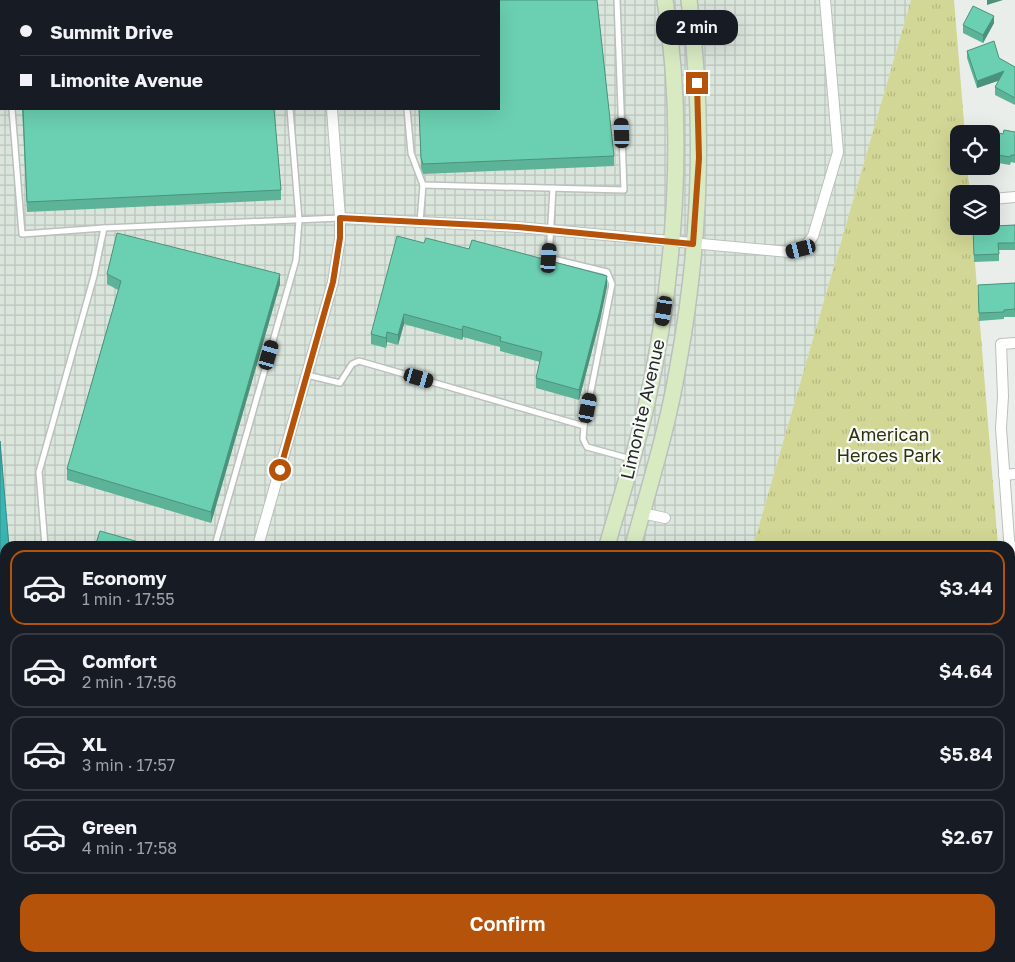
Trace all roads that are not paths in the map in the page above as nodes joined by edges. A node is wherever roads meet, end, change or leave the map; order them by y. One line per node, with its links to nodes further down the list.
1 (617, 0): 10 (lane)
2 (665, 0): 18 (main road, Limonite Avenue)
3 (689, 0): 19 (main road, Limonite Avenue)
4 (825, 0): 19 (street)
5 (12, 110): 16 (lane)
6 (290, 110): 14 (lane)
7 (332, 110): 13 (street)
8 (407, 110): 9 (lane)
9 (423, 184): 10 (lane); 15 (lane)
10 (553, 188): 17 (lane)
11 (1015, 197): 12 (street)
12 (1000, 198)
13 (340, 218): 14 (lane); 15 (street); 21 (street)
14 (299, 220): 16 (lane); 28 (lane)
15 (420, 222): 17 (street)
16 (104, 228): 27 (lane)
17 (551, 230): 18 (street); 22 (lane)
18 (671, 242): 19 (street); 23 (main road, Limonite Avenue)
19 (693, 244): 25 (main road, Limonite Avenue)
20 (1015, 343): 24 (street)
21 (307, 375): 22 (lane); 29 (street)
22 (584, 426): 23 (lane)
23 (632, 459): 25 (main road); 30 (main road, Limonite Avenue)
24 (1010, 474): 32 (street)
25 (642, 514): 26 (street); 31 (main road, Limonite Avenue)
26 (665, 518)
27 (45, 541)
28 (218, 541)
29 (259, 541)
30 (608, 541)
31 (634, 541)
32 (1010, 541)

